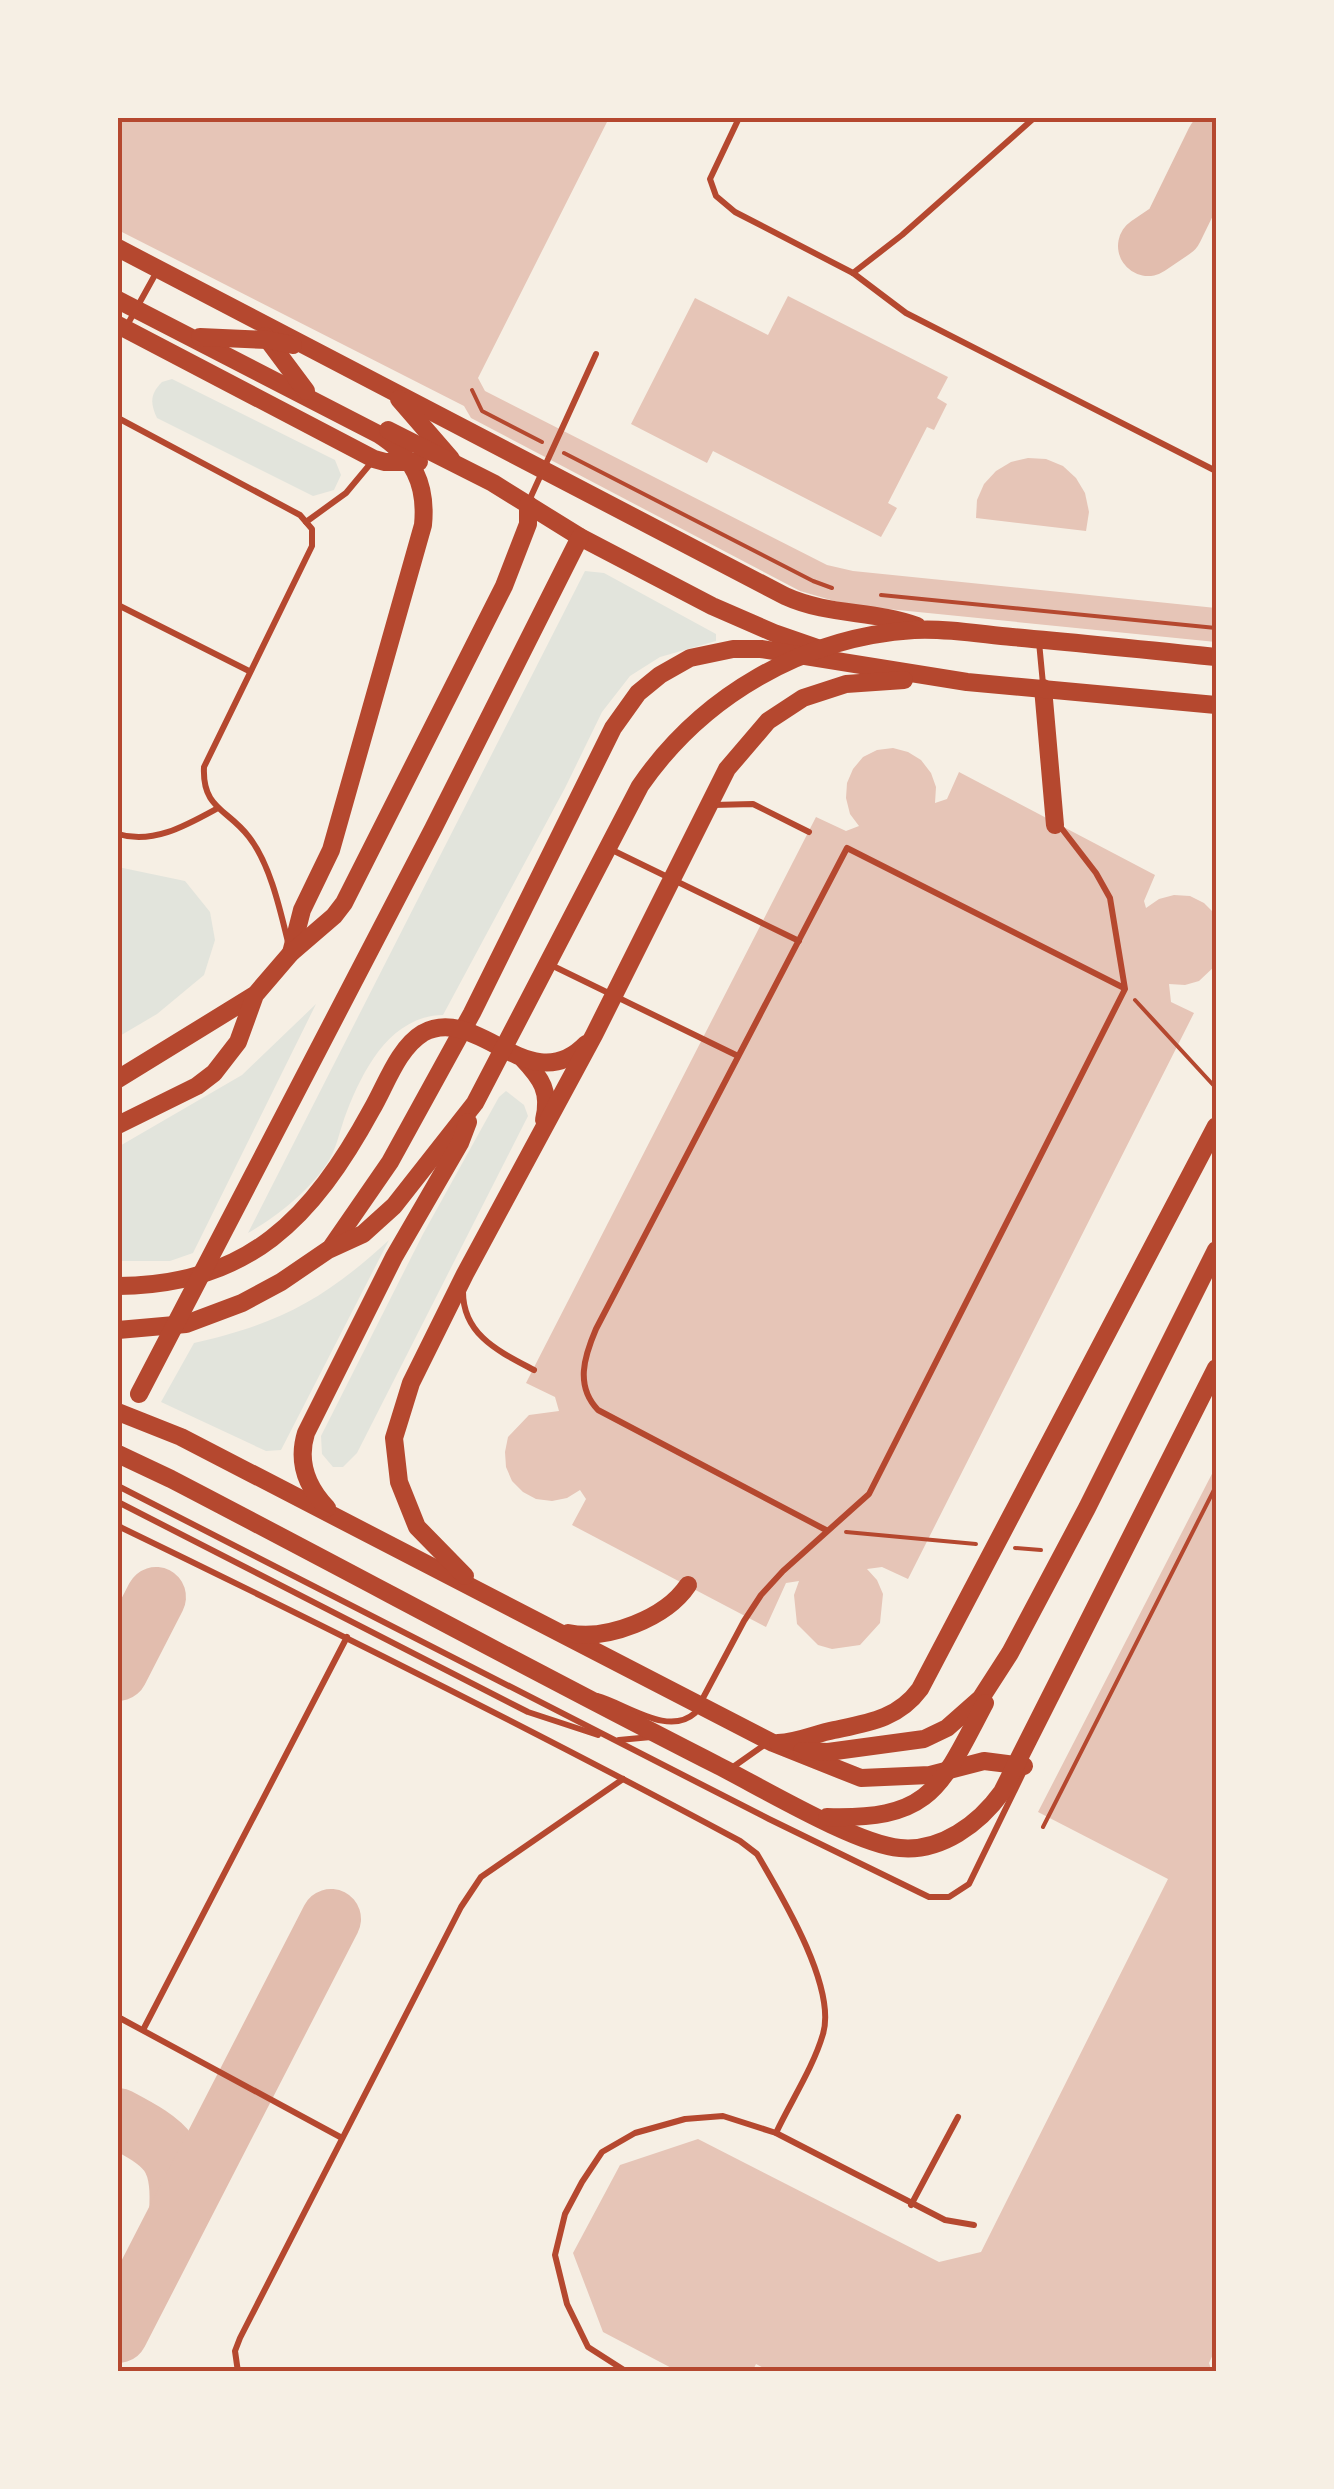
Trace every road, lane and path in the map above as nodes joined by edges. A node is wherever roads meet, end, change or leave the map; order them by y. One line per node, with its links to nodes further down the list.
1 (739, 118): 4 (lane)
2 (1034, 118): 4 (lane)
3 (118, 250): 5 (street); 7 (street)
4 (853, 272): 20 (lane)
5 (156, 273): 9 (lane); 19 (street)
6 (118, 291): 9 (street)
7 (212, 296): 12 (street); 14 (street)
8 (118, 300): 11 (street)
9 (141, 303): 10 (lane); 19 (street)
10 (121, 327): 18 (street)
11 (178, 332): 12 (street); 16 (street)
12 (268, 340): 14 (street); 16 (street)
13 (596, 354): 21 (lane)
14 (350, 367): 28 (street)
15 (472, 390): 24 (path)
16 (321, 405): 43 (street)
17 (118, 418): 22 (lane)
18 (374, 458): 19 (street); 22 (lane)
19 (454, 463): 21 (street)
20 (1216, 472)
21 (528, 504): 23 (street); 43 (street)
22 (306, 522): 32 (lane)
23 (580, 538): 31 (street); 65 (street)
24 (840, 591)
25 (880, 595): 27 (path)
26 (118, 606): 32 (lane)
27 (1216, 628)
28 (932, 630): 29 (street); 41 (street)
29 (1039, 640): 30 (street); 45 (lane)
30 (1216, 657)
31 (871, 666): 33 (street); 56 (street)
32 (249, 671): 37 (lane)
33 (967, 682): 34 (street); 36 (street)
34 (1043, 688): 35 (street); 38 (street)
35 (1216, 705)
36 (706, 806): 39 (lane); 47 (street)
37 (218, 808): 40 (lane); 43 (lane)
38 (1055, 825)
39 (809, 832)
40 (118, 834)
41 (607, 847): 42 (lane); 44 (street)
42 (799, 941): 45 (lane); 48 (lane)
43 (291, 953): 46 (street)
44 (546, 963): 48 (lane); 52 (street)
45 (1125, 989): 51 (path); 73 (lane)
46 (256, 994): 50 (street); 53 (street)
47 (594, 1034): 49 (street); 55 (street)
48 (738, 1056): 73 (lane)
49 (522, 1059): 55 (street); 60 (street)
50 (118, 1079)
51 (1216, 1088)
52 (474, 1103): 56 (street); 71 (street)
53 (118, 1125)
54 (1216, 1126): 83 (street)
55 (541, 1132): 59 (street)
56 (328, 1250): 61 (street)
57 (1216, 1250): 83 (street)
58 (1216, 1260): 76 (street)
59 (465, 1274): 63 (lane); 78 (street)
60 (118, 1286)
61 (118, 1330)
62 (1216, 1368): 86 (street)
63 (534, 1370)
64 (1216, 1388): 84 (street)
65 (138, 1394)
66 (118, 1412): 71 (street)
67 (118, 1454): 81 (street)
68 (118, 1486): 82 (lane)
69 (1216, 1486): 87 (path)
70 (118, 1502): 82 (lane)
71 (334, 1516): 78 (street)
72 (118, 1526): 80 (lane)
73 (826, 1530): 74 (path); 81 (lane)
74 (993, 1546)
75 (1012, 1547): 76 (path)
76 (1067, 1552): 86 (street)
77 (688, 1585): 79 (street)
78 (501, 1604): 79 (street)
79 (553, 1630): 83 (street)
80 (346, 1637): 85 (lane); 89 (lane)
81 (544, 1677): 86 (street)
82 (609, 1737): 83 (lane); 84 (lane)
83 (773, 1743): 84 (street)
84 (1028, 1763)
85 (624, 1778): 91 (lane); 92 (lane)
86 (815, 1814)
87 (1042, 1826)
88 (118, 2017): 89 (lane)
89 (142, 2030): 92 (lane)
90 (958, 2116): 93 (lane)
91 (776, 2133): 93 (lane); 96 (lane)
92 (342, 2138): 95 (lane)
93 (912, 2205): 94 (lane)
94 (974, 2225)
95 (238, 2372)
96 (627, 2372)

